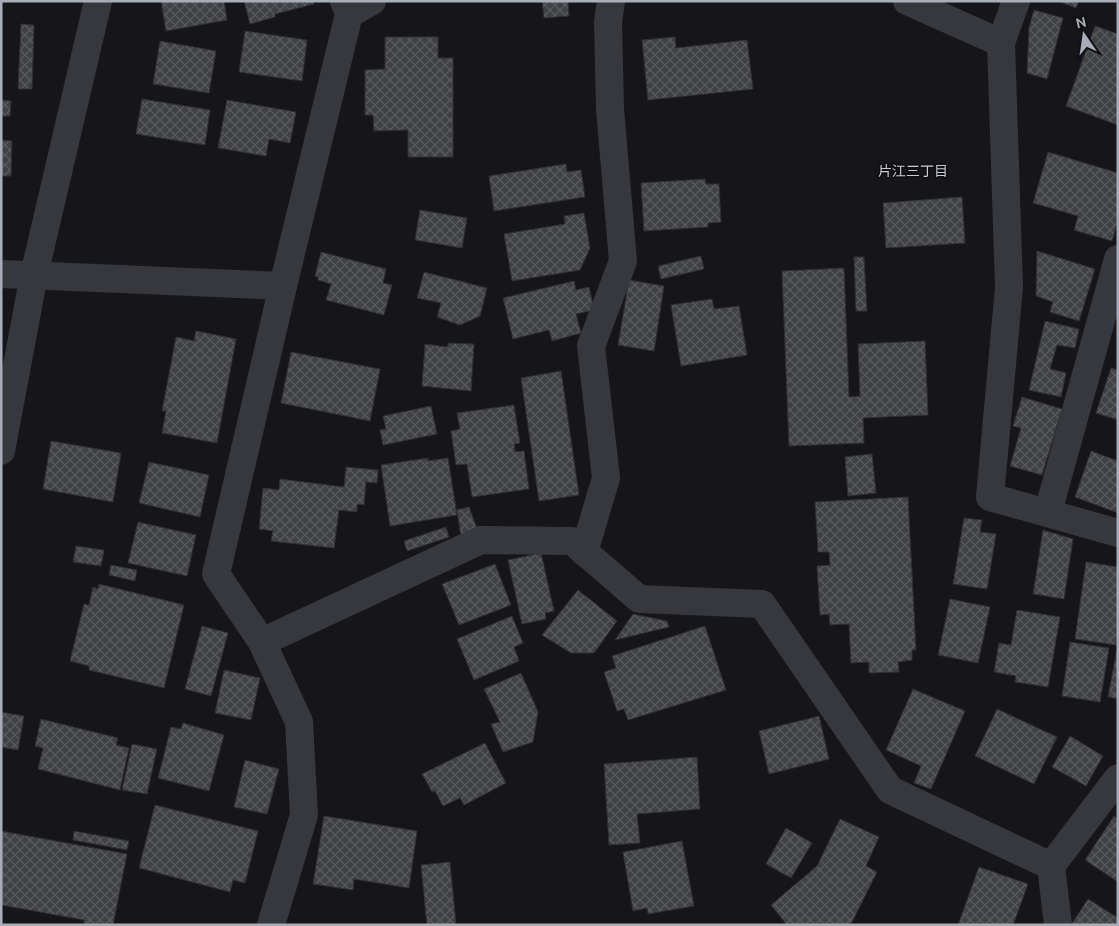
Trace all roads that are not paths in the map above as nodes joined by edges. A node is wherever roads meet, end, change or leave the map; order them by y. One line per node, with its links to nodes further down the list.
1 (98, 1): 9 (street)
2 (611, 1): 14 (street)
3 (907, 1): 6 (street)
4 (1016, 1): 6 (street)
5 (355, 5): 10 (street)
6 (1001, 44): 12 (street)
7 (1118, 259): 12 (street)
8 (1, 274): 9 (street)
9 (34, 275): 10 (street); 11 (street)
10 (283, 286): 15 (street)
11 (1, 451)
12 (1048, 512): 13 (street)
13 (1118, 533)
14 (584, 552): 15 (street); 17 (street)
15 (262, 642): 18 (street)
16 (1118, 778): 17 (street)
17 (1051, 866): 19 (street)
18 (271, 925)
19 (1058, 925)

